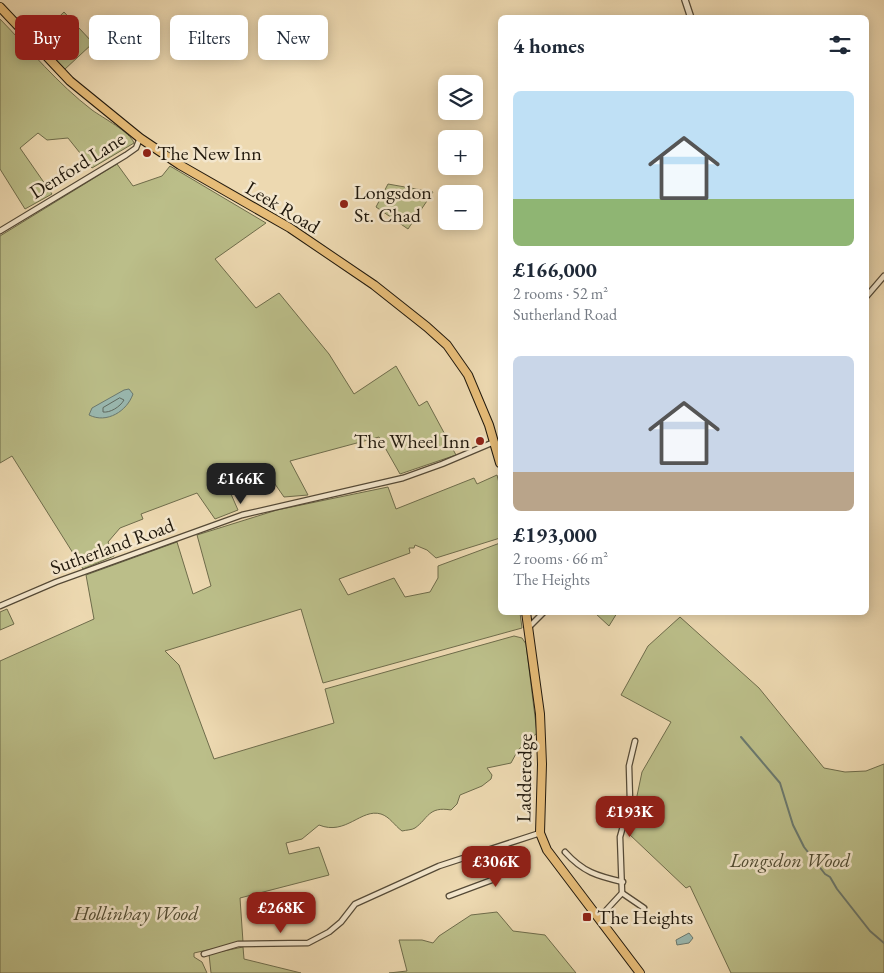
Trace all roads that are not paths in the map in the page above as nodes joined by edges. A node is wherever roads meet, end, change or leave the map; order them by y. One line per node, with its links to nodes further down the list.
1 (685, 0): 3 (street)
2 (0, 7): 4 (highway, Leek Road)
3 (690, 15)
4 (140, 138): 5 (street, Denford Lane); 8 (highway, Leek Road)
5 (0, 231)
6 (884, 276): 7 (street)
7 (869, 294)
8 (497, 440): 9 (street, Sutherland Road)
9 (0, 606)
10 (526, 615): 12 (highway, Ladderedge)
11 (541, 615): 12 (street)
12 (528, 627): 14 (highway, Ladderedge)
13 (635, 741): 17 (street)
14 (540, 833): 15 (street); 21 (highway, Ladderedge)
15 (496, 848): 19 (street); 22 (street)
16 (565, 852): 17 (street)
17 (623, 882): 18 (street)
18 (622, 893): 20 (street); 21 (street)
19 (450, 896)
20 (644, 908)
21 (598, 919): 23 (highway, Ladderedge)
22 (204, 954)
23 (640, 973)

